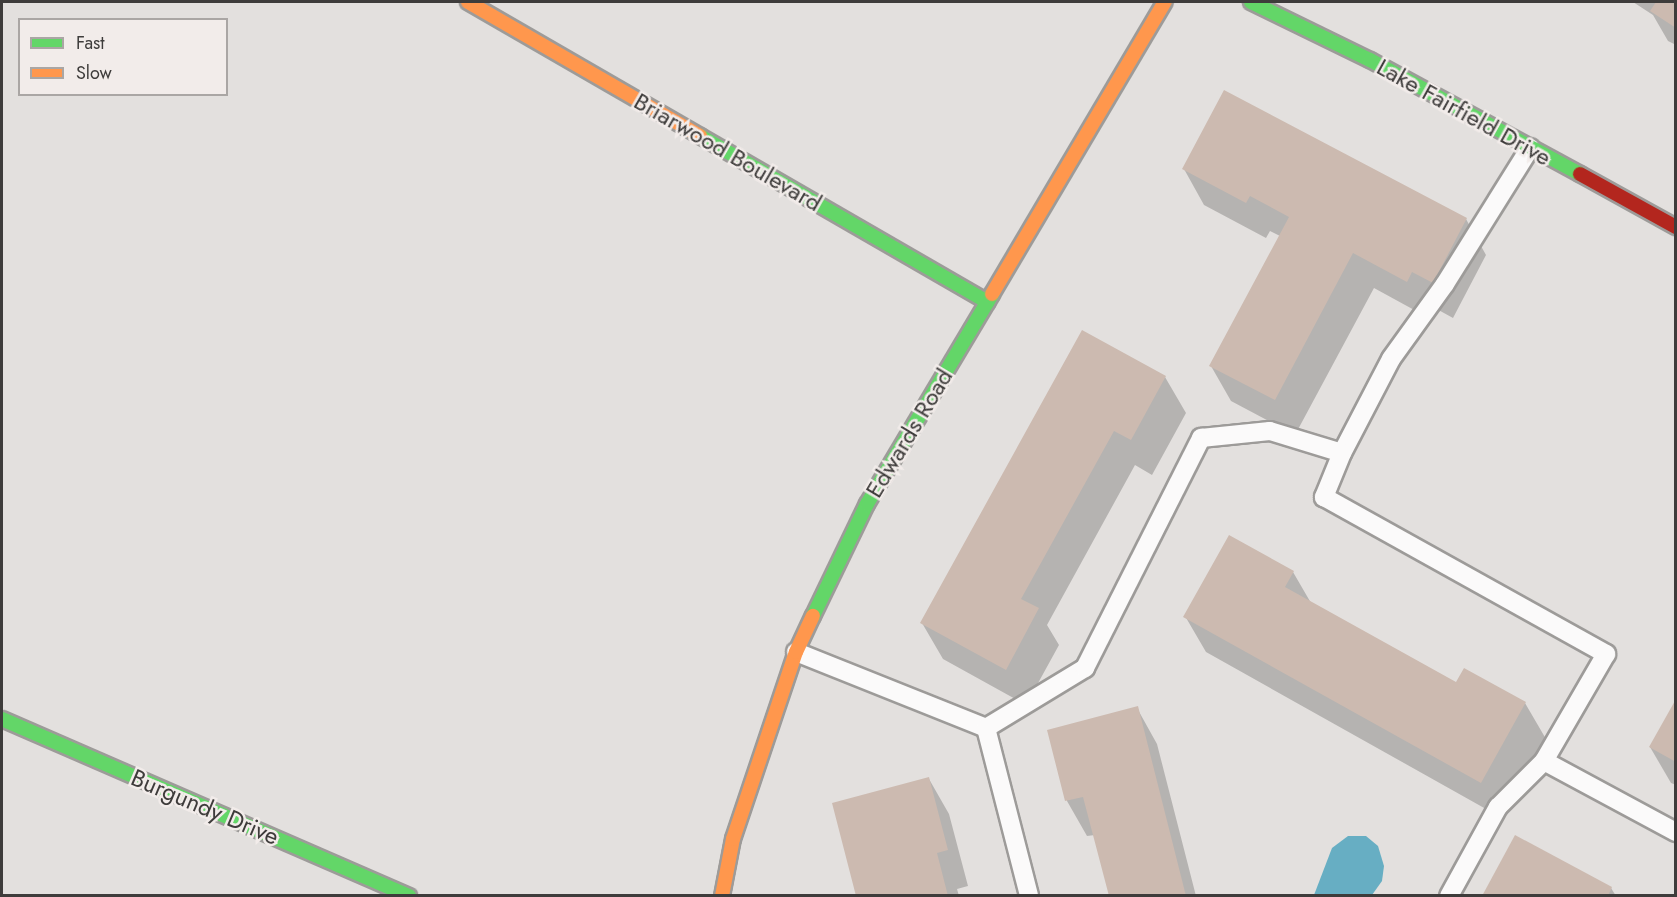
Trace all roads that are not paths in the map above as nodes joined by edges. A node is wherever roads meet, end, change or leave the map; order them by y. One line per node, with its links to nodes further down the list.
1 (468, 2): 6 (street, Briarwood Boulevard)
2 (1165, 2): 6 (street, Edwards Road)
3 (1251, 2): 4 (street, Lake Fairfield Drive)
4 (1530, 148): 5 (street, Lake Fairfield Drive); 7 (lane)
5 (1676, 227)
6 (987, 302): 8 (street, Edwards Road)
7 (1342, 453): 10 (lane); 11 (lane)
8 (796, 652): 10 (lane); 14 (street, Edwards Road)
9 (2, 719): 13 (street, Burgundy Drive)
10 (986, 728): 15 (lane)
11 (1544, 761): 12 (lane); 16 (lane)
12 (1676, 832)
13 (409, 896)
14 (722, 896)
15 (1029, 896)
16 (1449, 896)

